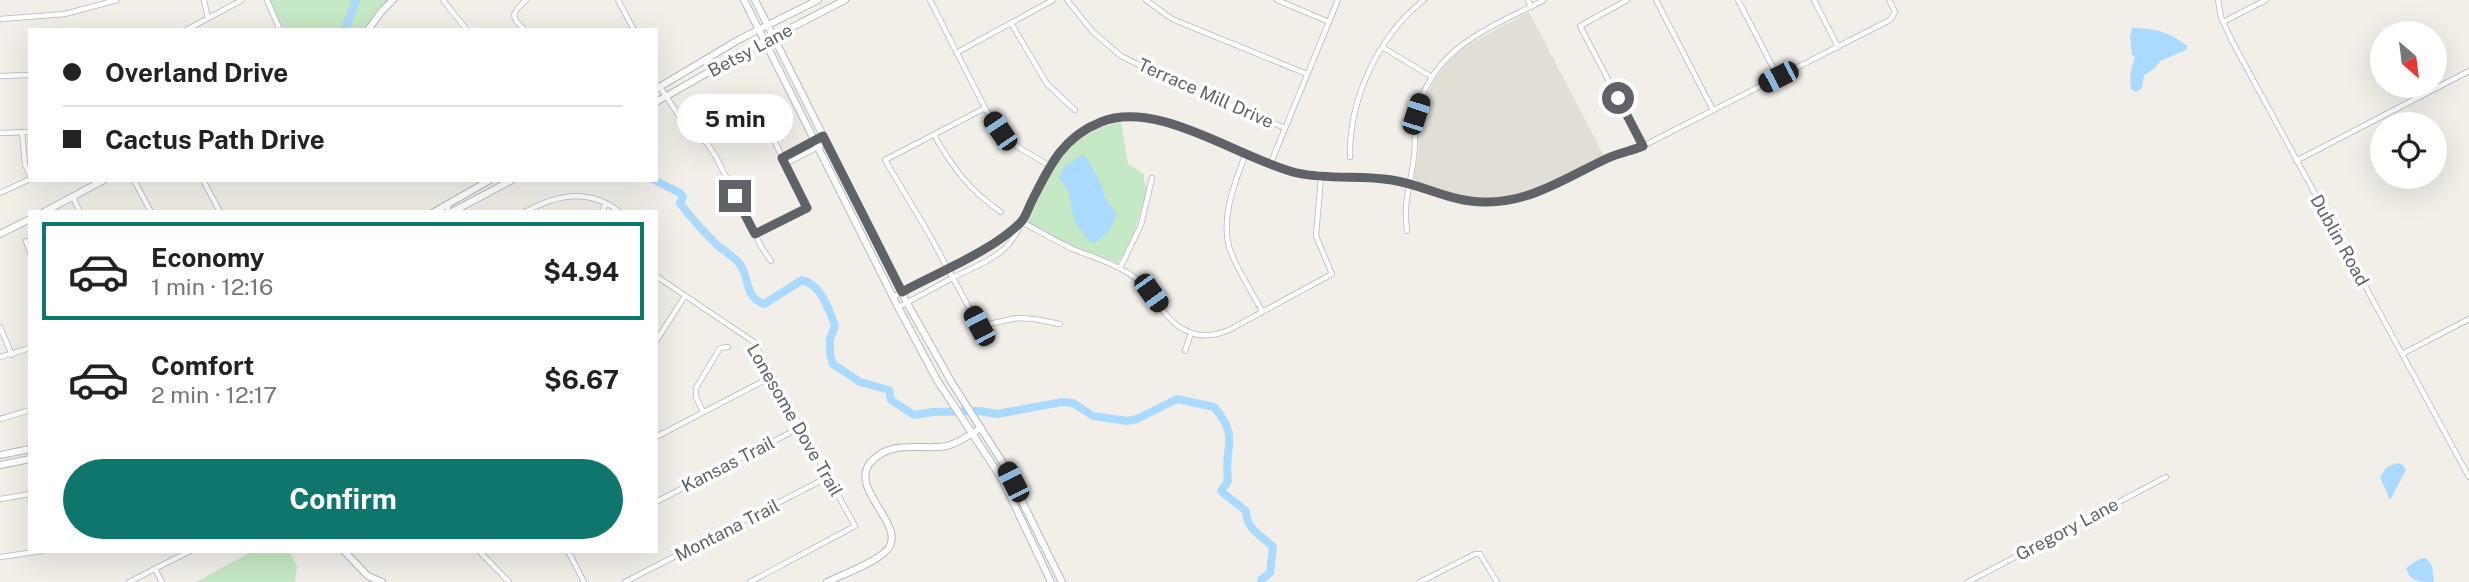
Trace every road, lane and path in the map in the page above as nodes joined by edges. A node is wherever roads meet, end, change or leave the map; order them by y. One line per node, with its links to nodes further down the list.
1 (117, 0): 32 (street)
2 (204, 0): 31 (street)
3 (242, 0): 31 (street)
4 (267, 0): 38 (street)
5 (393, 0): 39 (main road)
6 (443, 0): 40 (street)
7 (527, 0): 41 (street)
8 (618, 0): 42 (street)
9 (744, 0): 43 (main road)
10 (755, 0): 36 (main road)
11 (818, 0): 36 (main road, Betsy Lane)
12 (845, 0): 29 (main road, Betsy Lane)
13 (930, 0): 48 (street)
14 (1053, 0): 35 (street)
15 (1067, 0): 62 (street, Terrace Mill Drive)
16 (1146, 0): 51 (street)
17 (1276, 0): 33 (street)
18 (1338, 0): 33 (street)
19 (1424, 0): 46 (street)
20 (1528, 0): 30 (street)
21 (1544, 0): 30 (street)
22 (1627, 0): 69 (street)
23 (1656, 0): 61 (street)
24 (1738, 0): 54 (street)
25 (1814, 0): 47 (street)
26 (1889, 0): 47 (street)
27 (2218, 0): 34 (street, Dublin Road)
28 (2266, 0): 34 (street)
29 (835, 2): 44 (main road, Betsy Lane)
30 (1531, 7): 53 (street)
31 (208, 18): 37 (street)
32 (0, 19)
33 (1329, 22): 51 (street)
34 (2223, 22): 73 (street, Dublin Road)
35 (1012, 23): 48 (street); 60 (street)
36 (768, 25): 43 (main road, Betsy Lane); 44 (main road)
37 (190, 28)
38 (279, 28)
39 (370, 28)
40 (465, 28)
41 (523, 28)
42 (633, 28)
43 (760, 29): 45 (main road); 55 (main road, Betsy Lane)
44 (774, 37): 45 (main road, Betsy Lane); 67 (main road)
45 (765, 41): 56 (main road, Betsy Lane); 68 (main road)
46 (1382, 47): 53 (street); 71 (street)
47 (1838, 47): 54 (street)
48 (957, 53): 59 (street)
49 (2469, 71): 73 (street)
50 (28, 75): 52 (street)
51 (1307, 75): 62 (street)
52 (0, 76)
53 (1432, 77): 86 (street)
54 (1778, 77): 61 (street)
55 (658, 88): 56 (street)
56 (665, 97): 58 (main road, Betsy Lane); 103 (street)
57 (754, 99): 72 (street)
58 (658, 101)
59 (985, 108): 66 (street); 76 (street)
60 (1075, 110)
61 (1713, 110): 69 (street)
62 (1285, 128): 75 (street)
63 (22, 132): 64 (street); 65 (street); 77 (street)
64 (28, 132)
65 (0, 133)
66 (934, 135): 98 (street); 107 (street)
67 (824, 140): 68 (street); 111 (main road)
68 (815, 144): 72 (street); 74 (street); 113 (main road)
69 (1643, 146): 86 (street)
70 (1245, 155): 75 (street); 76 (street); 116 (street)
71 (1350, 157)
72 (782, 158): 74 (street)
73 (2297, 161): 125 (street, Dublin Road)
74 (785, 164): 103 (street)
75 (1270, 164): 78 (street)
76 (1049, 166): 100 (street)
77 (28, 172)
78 (1321, 177): 86 (street); 116 (street)
79 (28, 178): 87 (street)
80 (1152, 178): 108 (street)
81 (100, 182): 88 (main road)
82 (204, 182): 93 (street)
83 (487, 182): 94 (main road)
84 (508, 182): 94 (main road)
85 (135, 183): 92 (street)
86 (1409, 183): 101 (street)
87 (0, 193)
88 (73, 197): 90 (main road); 91 (street)
89 (606, 202): 95 (street); 96 (street); 97 (street)
90 (48, 210)
91 (79, 210)
92 (150, 210)
93 (219, 210)
94 (452, 210)
95 (530, 210)
96 (602, 210)
97 (617, 210)
98 (1001, 212)
99 (28, 220): 102 (main road)
100 (1022, 222): 107 (street); 108 (street); 110 (street)
101 (1407, 230)
102 (0, 234)
103 (755, 234): 106 (street)
104 (26, 241): 105 (street)
105 (28, 246)
106 (771, 261)
107 (948, 268): 110 (street); 111 (street)
108 (1120, 268): 120 (street)
109 (658, 277): 112 (street, Lonesome Dove Trail)
110 (953, 278): 114 (street); 118 (street)
111 (902, 292): 113 (street); 114 (main road)
112 (685, 296): 121 (street); 128 (street, Lonesome Dove Trail)
113 (893, 297): 115 (main road)
114 (908, 303): 115 (street); 132 (main road)
115 (898, 307): 134 (main road)
116 (1262, 312): 120 (street)
117 (2469, 319): 125 (street)
118 (1060, 324)
119 (0, 327): 126 (street)
120 (1191, 333): 124 (street)
121 (658, 338)
122 (728, 346): 130 (street)
123 (28, 349): 126 (street)
124 (1185, 351)
125 (2402, 354): 142 (street, Dublin Road)
126 (12, 355): 127 (street)
127 (0, 357)
128 (773, 376): 130 (street); 133 (street, Lonesome Dove Trail)
129 (28, 412): 131 (street)
130 (703, 412): 135 (street)
131 (0, 419)
132 (979, 425): 134 (main road); 162 (main road)
133 (801, 427): 140 (street, Lonesome Dove Trail); 145 (street, Kansas Trail)
134 (972, 433): 160 (main road); 161 (main road)
135 (658, 436)
136 (28, 449): 137 (main road)
137 (0, 455)
138 (28, 458): 139 (main road)
139 (0, 464)
140 (828, 477): 158 (street, Montana Trail); 159 (street, Lonesome Dove Trail)
141 (2166, 477): 165 (street, Gregory Lane)
142 (2469, 477)
143 (28, 494): 144 (street)
144 (0, 499)
145 (658, 501)
146 (28, 553): 151 (street)
147 (186, 553): 152 (street)
148 (346, 553): 155 (main road)
149 (481, 553): 156 (street)
150 (569, 553): 157 (street)
151 (0, 557)
152 (155, 569): 153 (street); 154 (street)
153 (129, 582)
154 (162, 582)
155 (382, 582)
156 (509, 582)
157 (584, 582)
158 (625, 582)
159 (750, 582)
160 (827, 582)
161 (1051, 582)
162 (1062, 582)
163 (1420, 582): 164 (street)
164 (1497, 582)
165 (1968, 582)

